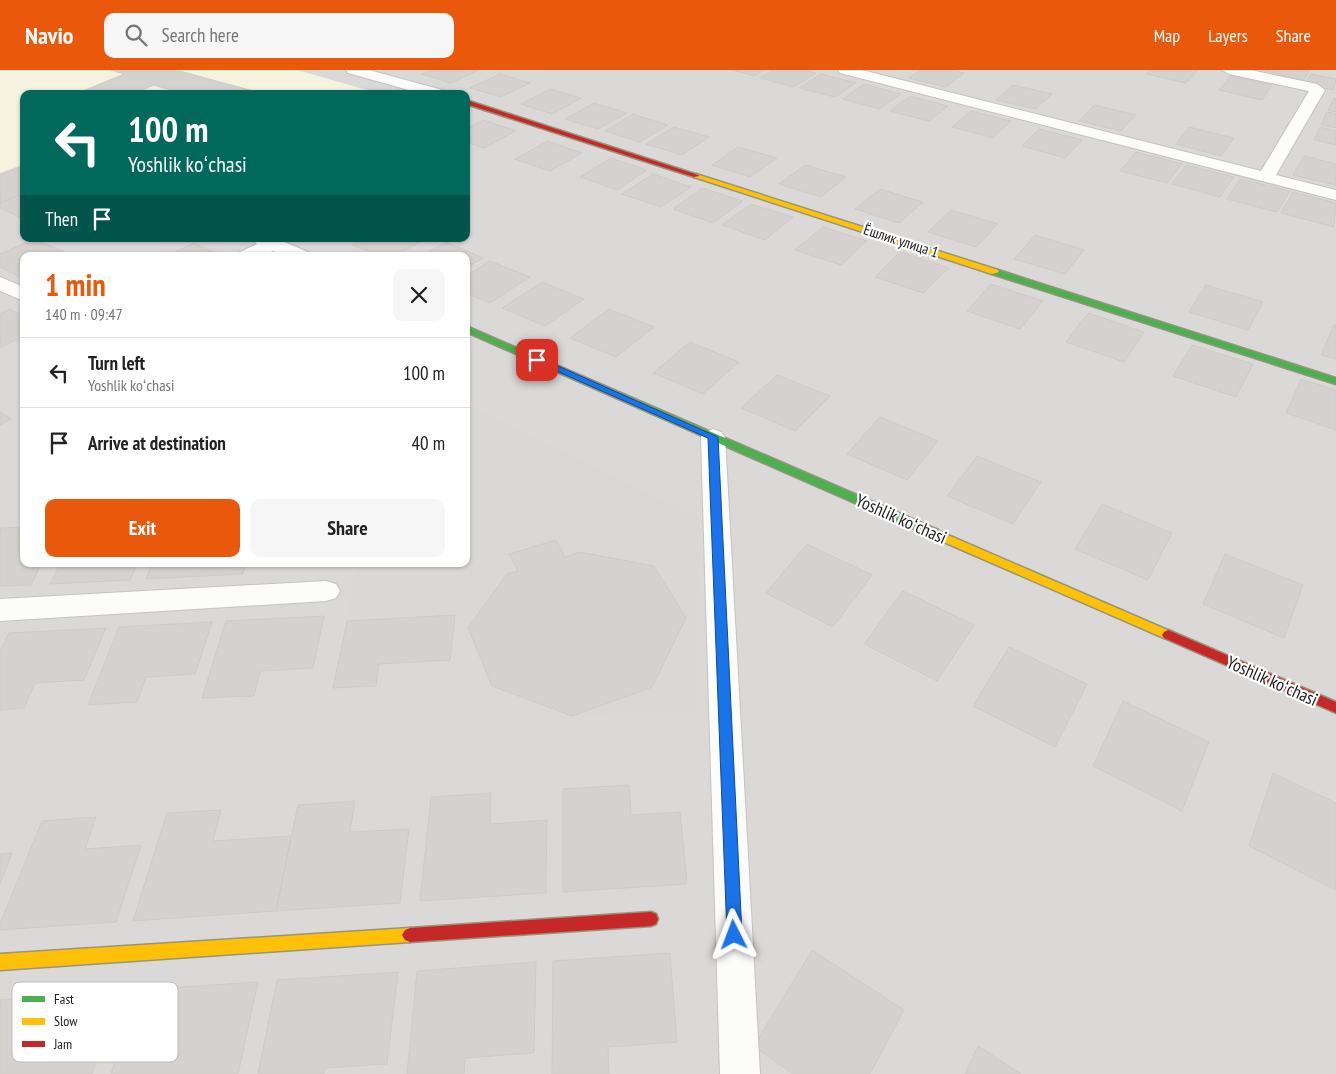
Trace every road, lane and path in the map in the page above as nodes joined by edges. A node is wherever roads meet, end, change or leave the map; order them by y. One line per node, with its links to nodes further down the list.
1 (354, 70): 4 (street)
2 (1229, 70): 8 (street)
3 (856, 71): 8 (street)
4 (411, 84): 5 (street); 6 (street)
5 (400, 90)
6 (429, 90)
7 (470, 103): 17 (street, Ёшлик улица 1)
8 (1266, 177): 9 (street)
9 (1336, 195)
10 (266, 242): 12 (street)
11 (269, 242): 13 (street)
12 (252, 252)
13 (292, 252)
14 (0, 283): 15 (street)
15 (20, 293)
16 (470, 331): 18 (street, Yoshlik koʻchasi)
17 (1336, 381)
18 (713, 437): 21 (street, Yoshlik koʻchasi); 24 (street)
19 (326, 591): 20 (street)
20 (0, 610)
21 (1336, 708)
22 (651, 919): 23 (street)
23 (0, 962)
24 (740, 1074)

